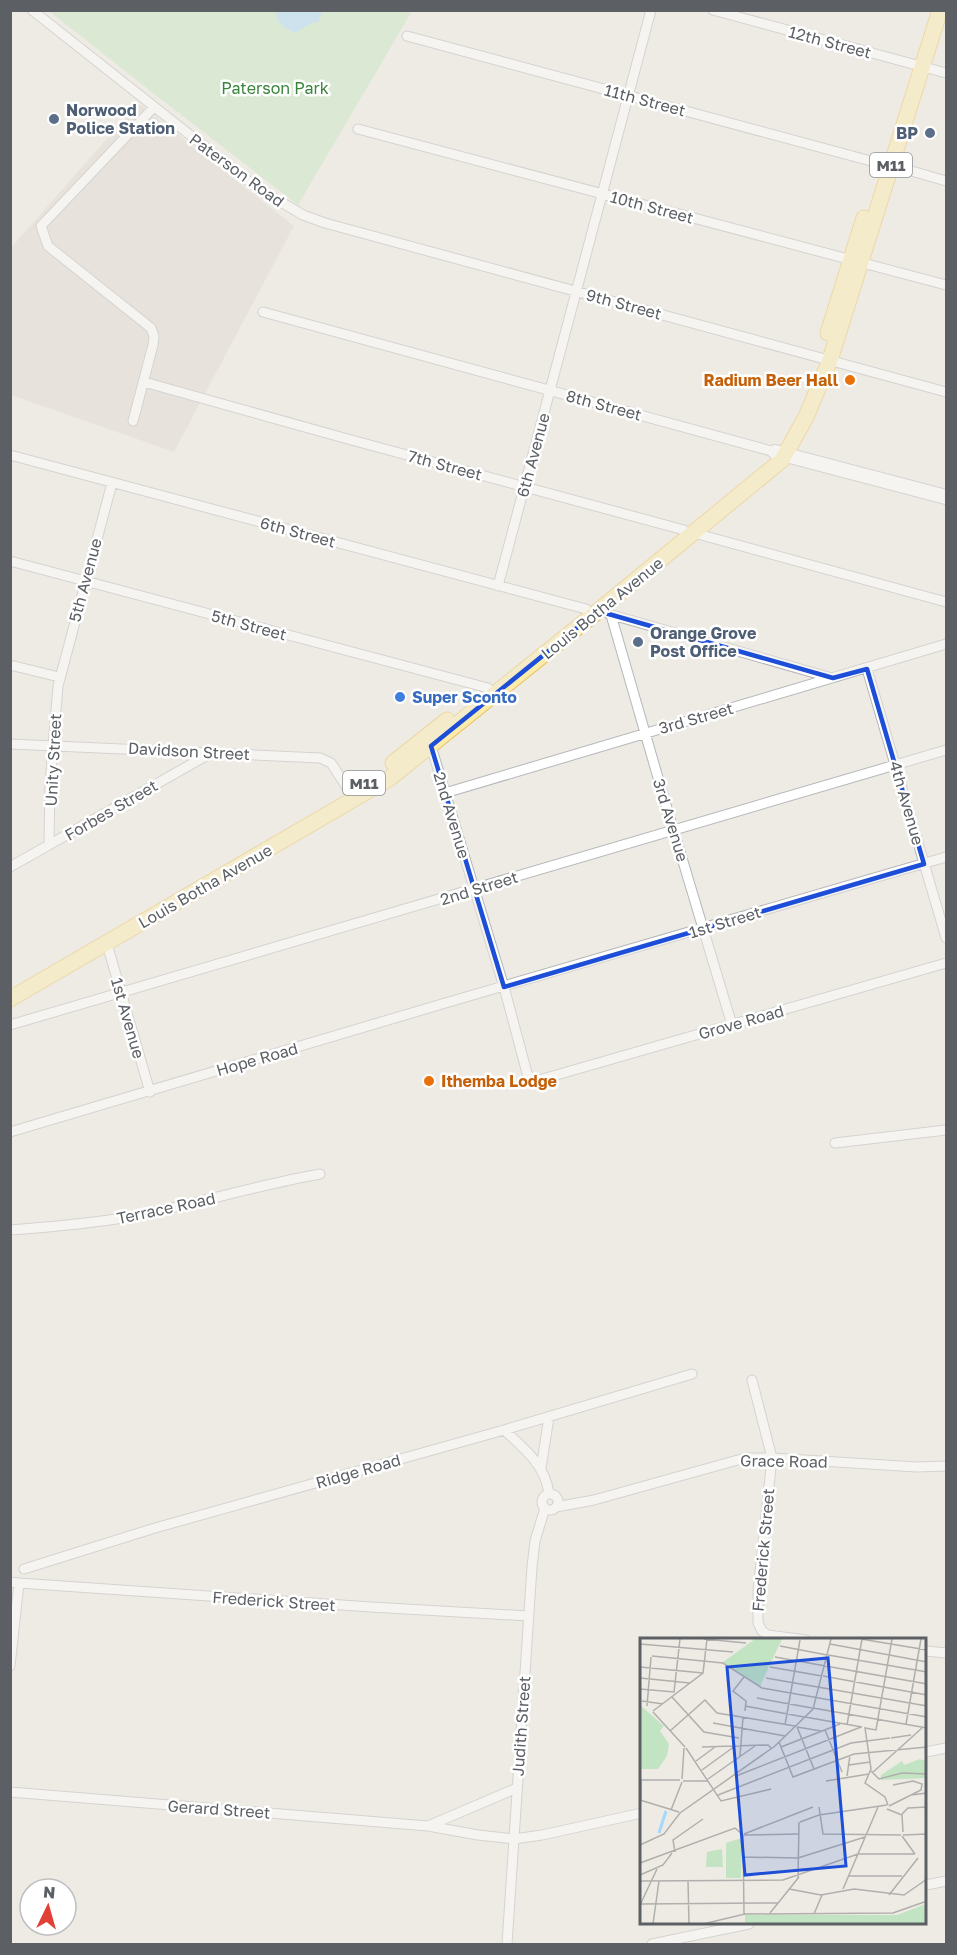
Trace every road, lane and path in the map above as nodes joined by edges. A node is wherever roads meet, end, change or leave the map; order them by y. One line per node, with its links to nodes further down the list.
1 (32, 10): 10 (street, Paterson Road)
2 (651, 10): 9 (street, 6th Avenue)
3 (713, 10): 7 (street, 12th Street)
4 (931, 10): 7 (main road, Louis Botha Avenue / M11)
5 (940, 10): 7 (main road, Louis Botha Avenue / M11)
6 (407, 36): 9 (street, 11th Street)
7 (918, 65): 8 (street, 12th Street); 12 (main road, Louis Botha Avenue / M11)
8 (946, 73)
9 (629, 96): 12 (street, 11th Street); 14 (street, 6th Avenue)
10 (154, 107): 15 (street, Paterson Road); 21 (street)
11 (358, 129): 14 (street, 10th Street)
12 (887, 165): 13 (street, 11th Street); 16 (main road, Louis Botha Avenue / M11)
13 (946, 181)
14 (603, 193): 16 (street, 10th Street); 18 (street, 6th Avenue)
15 (303, 215): 18 (street, 9th Street)
16 (856, 262): 17 (street, 10th Street); 20 (main road, Louis Botha Avenue / M11)
17 (946, 285)
18 (577, 291): 20 (street, 9th Street); 22 (street, 6th Avenue)
19 (263, 312): 22 (street, 8th Street)
20 (825, 359): 23 (street, 9th Street); 25 (main road, Louis Botha Avenue / M11)
21 (144, 382): 24 (street); 28 (street, 7th Street)
22 (550, 390): 25 (street, 8th Street); 28 (street, 6th Avenue)
23 (946, 392)
24 (134, 420)
25 (780, 453): 29 (main road, 8th Street); 30 (main road, Louis Botha Avenue / M11)
26 (10, 455): 27 (street, 6th Street)
27 (112, 483): 32 (street, 5th Avenue); 33 (street, 6th Street)
28 (525, 487): 30 (street, 7th Street); 33 (street, 6th Avenue)
29 (946, 497)
30 (689, 531): 34 (street, 7th Street); 35 (main road, Louis Botha Avenue / M11)
31 (10, 561): 32 (street, 5th Street)
32 (85, 581): 39 (street, 5th Avenue); 41 (street, 5th Street)
33 (498, 586): 35 (street, 6th Street)
34 (946, 602)
35 (598, 612): 40 (street, 6th Street); 41 (main road, Louis Botha Avenue / M11); 42 (street, 3rd Avenue); 45 (main road, Louis Botha Avenue / M11)
36 (946, 644): 38 (street, 3rd Street)
37 (10, 665): 39 (street)
38 (867, 669): 40 (street, 3rd Street); 48 (street, 4th Avenue)
39 (59, 677): 44 (street, Unity Street)
40 (833, 678): 42 (street, 3rd Street)
41 (488, 688): 49 (main road, Louis Botha Avenue / M11)
42 (645, 733): 50 (street, 3rd Street); 51 (street, 3rd Avenue)
43 (13, 745): 44 (street, Davidson Street)
44 (52, 746): 47 (street, Davidson Street); 52 (street, Unity Street)
45 (431, 746): 50 (street, 2nd Avenue); 59 (main road, Louis Botha Avenue / M11)
46 (946, 750): 48 (street, 2nd Street)
47 (211, 753): 49 (street, Davidson Street); 52 (street, Forbes Street)
48 (896, 765): 51 (street, 2nd Street); 54 (street, 4th Avenue)
49 (350, 792): 62 (main road, Louis Botha Avenue / M11)
50 (445, 793): 56 (street, 2nd Avenue)
51 (674, 830): 56 (street, 2nd Street); 57 (street, 3rd Avenue)
52 (49, 844): 55 (street, Forbes Street)
53 (946, 857): 54 (street, 1st Street)
54 (924, 864): 57 (street, 1st Street); 58 (street, 4th Avenue)
55 (10, 867)
56 (475, 889): 61 (street, 2nd Avenue); 63 (street, 2nd Street)
57 (704, 928): 61 (street, 1st Street); 66 (street, 3rd Avenue)
58 (946, 938)
59 (107, 944): 63 (street, 1st Avenue); 64 (main road, Louis Botha Avenue / M11)
60 (946, 963): 66 (street, Grove Road)
61 (504, 987): 67 (street, 2nd Avenue); 68 (street, Hope Road)
62 (10, 988)
63 (120, 994): 65 (street, 2nd Street); 68 (street, 1st Avenue)
64 (10, 999)
65 (10, 1025)
66 (732, 1025): 67 (street, Grove Road)
67 (535, 1080)
68 (150, 1092): 70 (street, Hope Road)
69 (946, 1130): 71 (street)
70 (10, 1132)
71 (835, 1143)
72 (320, 1174): 73 (street, Terrace Road)
73 (10, 1230)
74 (692, 1374): 76 (street, Ridge Road)
75 (752, 1380): 78 (street)
76 (549, 1417): 77 (street, Ridge Road); 80 (street)
77 (504, 1430): 80 (street); 84 (street, Ridge Road)
78 (772, 1458): 79 (street, Grace Road); 82 (street, Grace Road); 87 (street, Frederick Street)
79 (946, 1466)
80 (541, 1468): 81 (street)
81 (549, 1494): 82 (street); 83 (street)
82 (556, 1507): 83 (street)
83 (545, 1508): 86 (street, Judith Street)
84 (24, 1569)
85 (15, 1583): 86 (street, Frederick Street); 90 (street)
86 (528, 1616): 93 (street, Judith Street)
87 (791, 1638)
88 (927, 1651): 89 (street)
89 (946, 1653)
90 (10, 1666)
91 (946, 1748): 92 (street)
92 (927, 1752)
93 (517, 1788): 96 (street, Gerard Street); 97 (street, Judith Street)
94 (10, 1792): 96 (street, Gerard Street)
95 (640, 1813): 97 (street, Gerard Street)
96 (428, 1826): 97 (street, Gerard Street)
97 (514, 1839): 101 (street, Judith Street)
98 (946, 1881): 99 (street)
99 (927, 1885)
100 (740, 1925): 102 (street)
101 (507, 1944)
102 (652, 1944)

